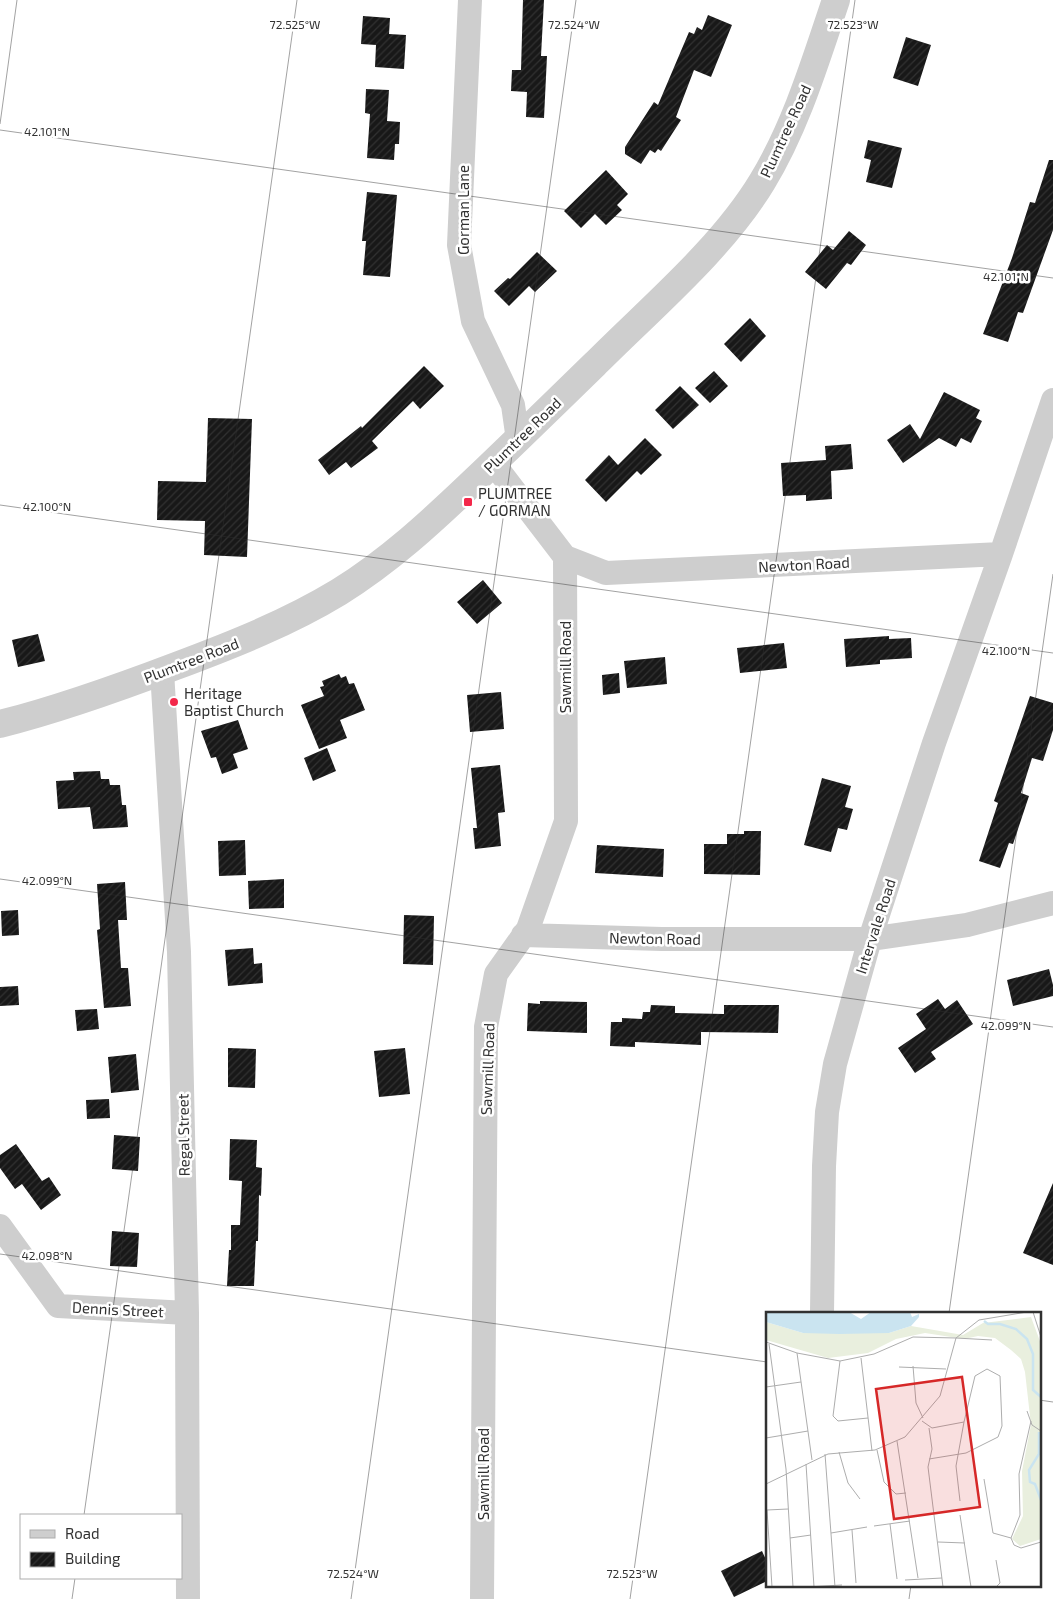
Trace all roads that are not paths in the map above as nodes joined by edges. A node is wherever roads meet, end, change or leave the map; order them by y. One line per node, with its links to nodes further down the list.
1 (470, 0): 4 (street, Gorman Lane)
2 (836, 0): 4 (street, Plumtree Road)
3 (1053, 400): 6 (street)
4 (518, 440): 5 (street, Plumtree Road)
5 (494, 463): 7 (street); 8 (street, Plumtree Road)
6 (1001, 554): 7 (street, Newton Road); 12 (street, Intervale Road)
7 (564, 557): 11 (street, Sawmill Road)
8 (162, 671): 9 (street, Plumtree Road); 15 (street, Regal Street)
9 (0, 724)
10 (1053, 903): 12 (street, Newton Road)
11 (522, 935): 12 (street, Newton Road); 17 (street, Sawmill Road)
12 (870, 939): 14 (street, Intervale Road)
13 (0, 1226): 15 (street, Dennis Street)
14 (822, 1312)
15 (187, 1313): 16 (street, Regal Street)
16 (188, 1599)
17 (482, 1599)

